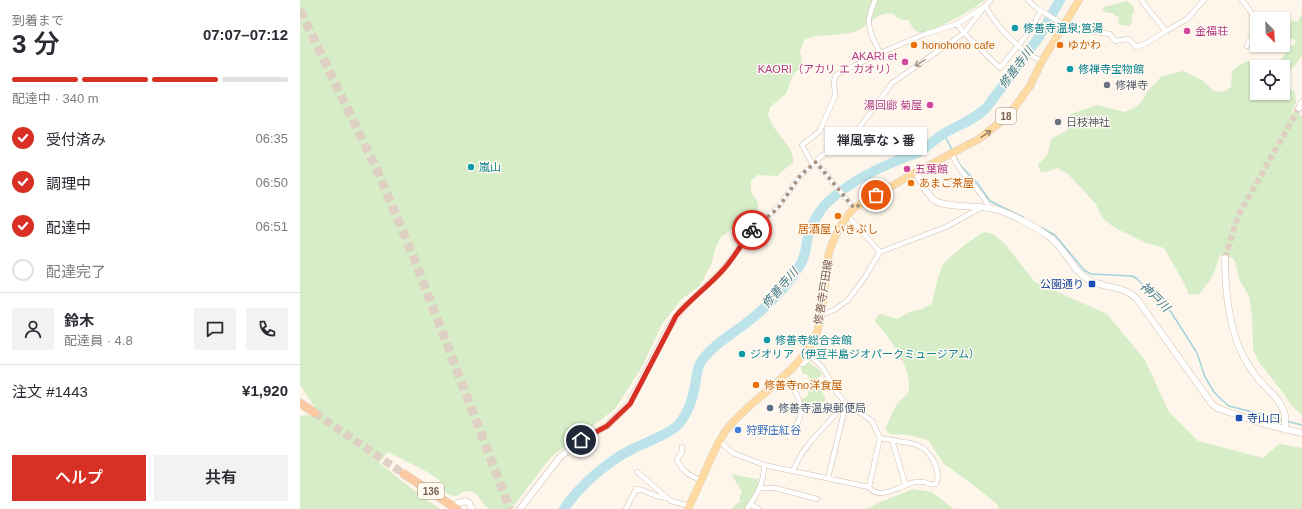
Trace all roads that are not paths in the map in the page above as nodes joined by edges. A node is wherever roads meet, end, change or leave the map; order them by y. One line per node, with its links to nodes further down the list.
1 (875, 0): 16 (street)
2 (992, 0): 8 (street)
3 (1028, 0): 9 (street)
4 (1079, 0): 11 (main road, 修善寺戸田線 / 18)
5 (1142, 0): 12 (street)
6 (1204, 0): 12 (street)
7 (1242, 0): 15 (street)
8 (985, 6): 10 (street); 13 (street); 14 (street)
9 (1041, 11): 11 (street); 14 (street)
10 (957, 24): 13 (street); 16 (street)
11 (1062, 24): 12 (street); 17 (main road, 修善寺戸田線 / 18)
12 (1166, 31)
13 (964, 33): 14 (street); 19 (street, one-way to 19)
14 (1018, 46): 17 (street)
15 (1247, 46)
16 (880, 53): 19 (street)
17 (1039, 59): 18 (main road, 修善寺戸田線 / 18, one-way to 17)
18 (952, 153): 20 (main road, 修善寺戸田線 / 18); 21 (street)
19 (814, 164): 22 (street); 26 (street)
20 (916, 172): 21 (street); 22 (main road, 修善寺戸田線 / 18)
21 (987, 207): 24 (street); 34 (street)
22 (854, 208): 23 (main road, 修善寺戸田線 / 18)
23 (847, 215): 24 (street); 27 (main road, 修善寺戸田線 / 18)
24 (880, 252): 27 (street)
25 (1225, 258): 34 (street)
26 (684, 306): 55 (street)
27 (821, 315): 28 (main road, 修善寺戸田線 / 18)
28 (796, 364): 29 (main road, 修善寺戸田線 / 18); 31 (street)
29 (785, 376): 33 (street); 38 (main road, 修善寺戸田線 / 18)
30 (300, 403): 32 (highway)
31 (846, 403): 36 (street); 41 (street); 44 (street)
32 (315, 413)
33 (797, 424)
34 (1285, 430): 35 (street)
35 (1302, 433)
36 (880, 438): 37 (street); 47 (street)
37 (892, 440): 46 (street); 46 (street)
38 (719, 441): 40 (street); 45 (main road, 修善寺戸田線 / 18)
39 (682, 447): 45 (street)
40 (764, 465): 41 (street); 48 (street)
41 (793, 470): 44 (street)
42 (637, 472): 49 (street)
43 (404, 474): 53 (highway, 136)
44 (828, 478): 47 (street)
45 (702, 480): 52 (main road, 修善寺戸田線 / 18)
46 (904, 486): 47 (street)
47 (869, 487)
48 (760, 488): 50 (street); 51 (street)
49 (667, 498): 52 (street); 56 (street)
50 (817, 499)
51 (750, 504): 57 (street); 58 (street)
52 (692, 505)
53 (456, 508): 54 (street)
54 (472, 509)
55 (520, 509)
56 (626, 509)
57 (747, 509)
58 (759, 509)

